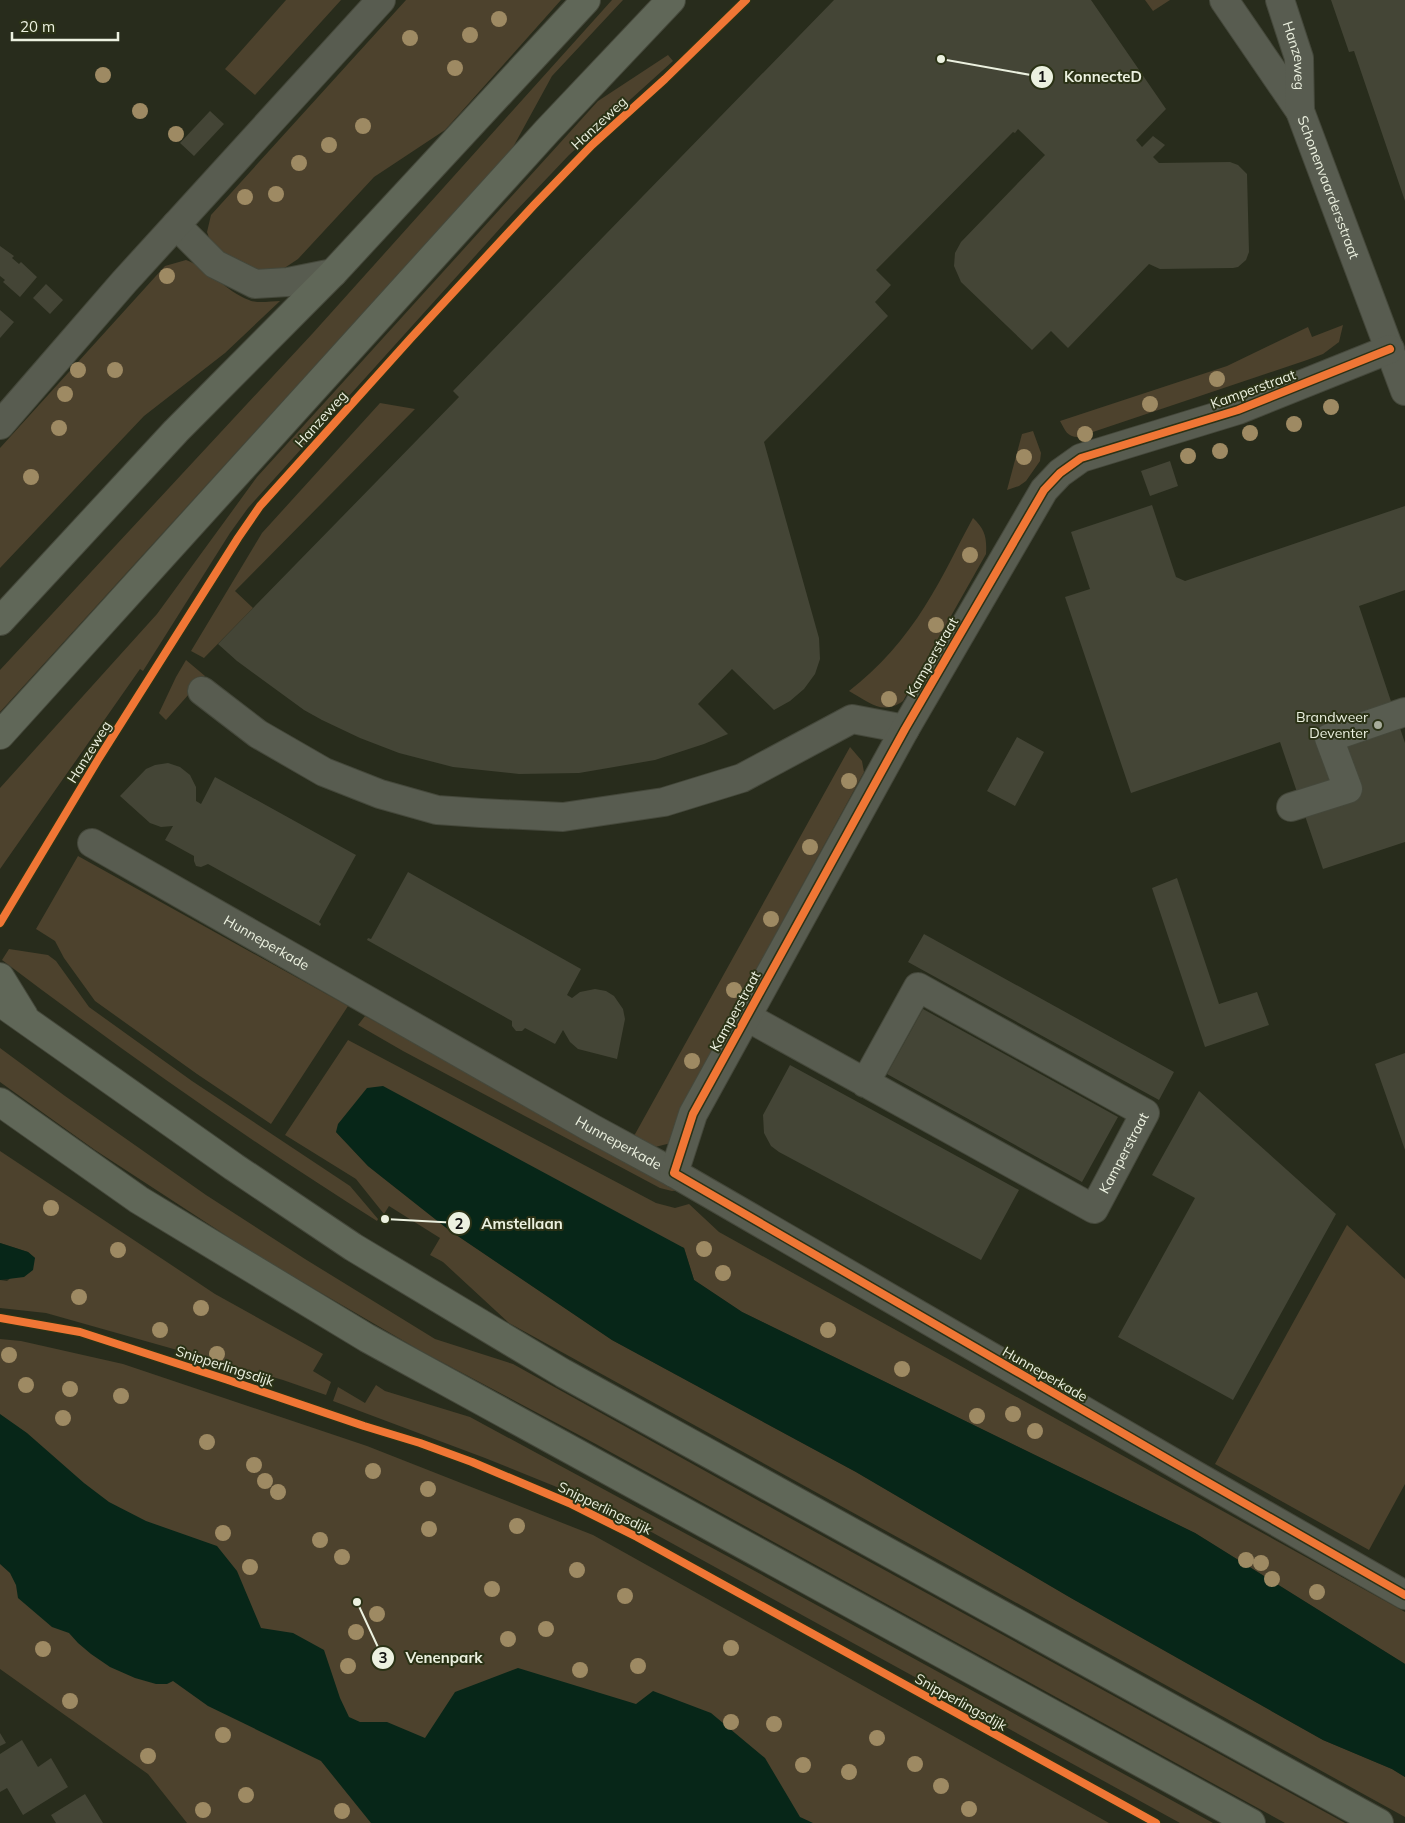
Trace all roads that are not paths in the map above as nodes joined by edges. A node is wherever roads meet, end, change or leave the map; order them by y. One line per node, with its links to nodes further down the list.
1 (381, 0): 7 (street)
2 (586, 0): 8 (main road)
3 (671, 0): 15 (main road, Hanzeweg)
4 (1224, 0): 6 (street, Schonenvaardersstraat)
5 (1280, 0): 6 (street, Hanzeweg)
6 (1300, 111): 9 (street, Schonenvaardersstraat)
7 (176, 225): 8 (street); 10 (street)
8 (334, 273): 11 (main road)
9 (1400, 371): 14 (street, Kamperstraat)
10 (0, 425)
11 (0, 621)
12 (202, 691): 14 (street)
13 (1405, 712): 16 (street)
14 (905, 729): 20 (street, Kamperstraat)
15 (0, 736)
16 (1291, 807)
17 (92, 843): 24 (street, Hunneperkade)
18 (0, 977): 21 (main road)
19 (0, 1002): 21 (main road)
20 (747, 1017): 22 (street, Kamperstraat); 24 (street, Kamperstraat)
21 (29, 1023): 27 (main road)
22 (865, 1083): 22 (street, Kamperstraat)
23 (0, 1102): 26 (main road)
24 (674, 1173): 25 (street, Hunneperkade)
25 (1405, 1595)
26 (1251, 1823)
27 (1379, 1823)

